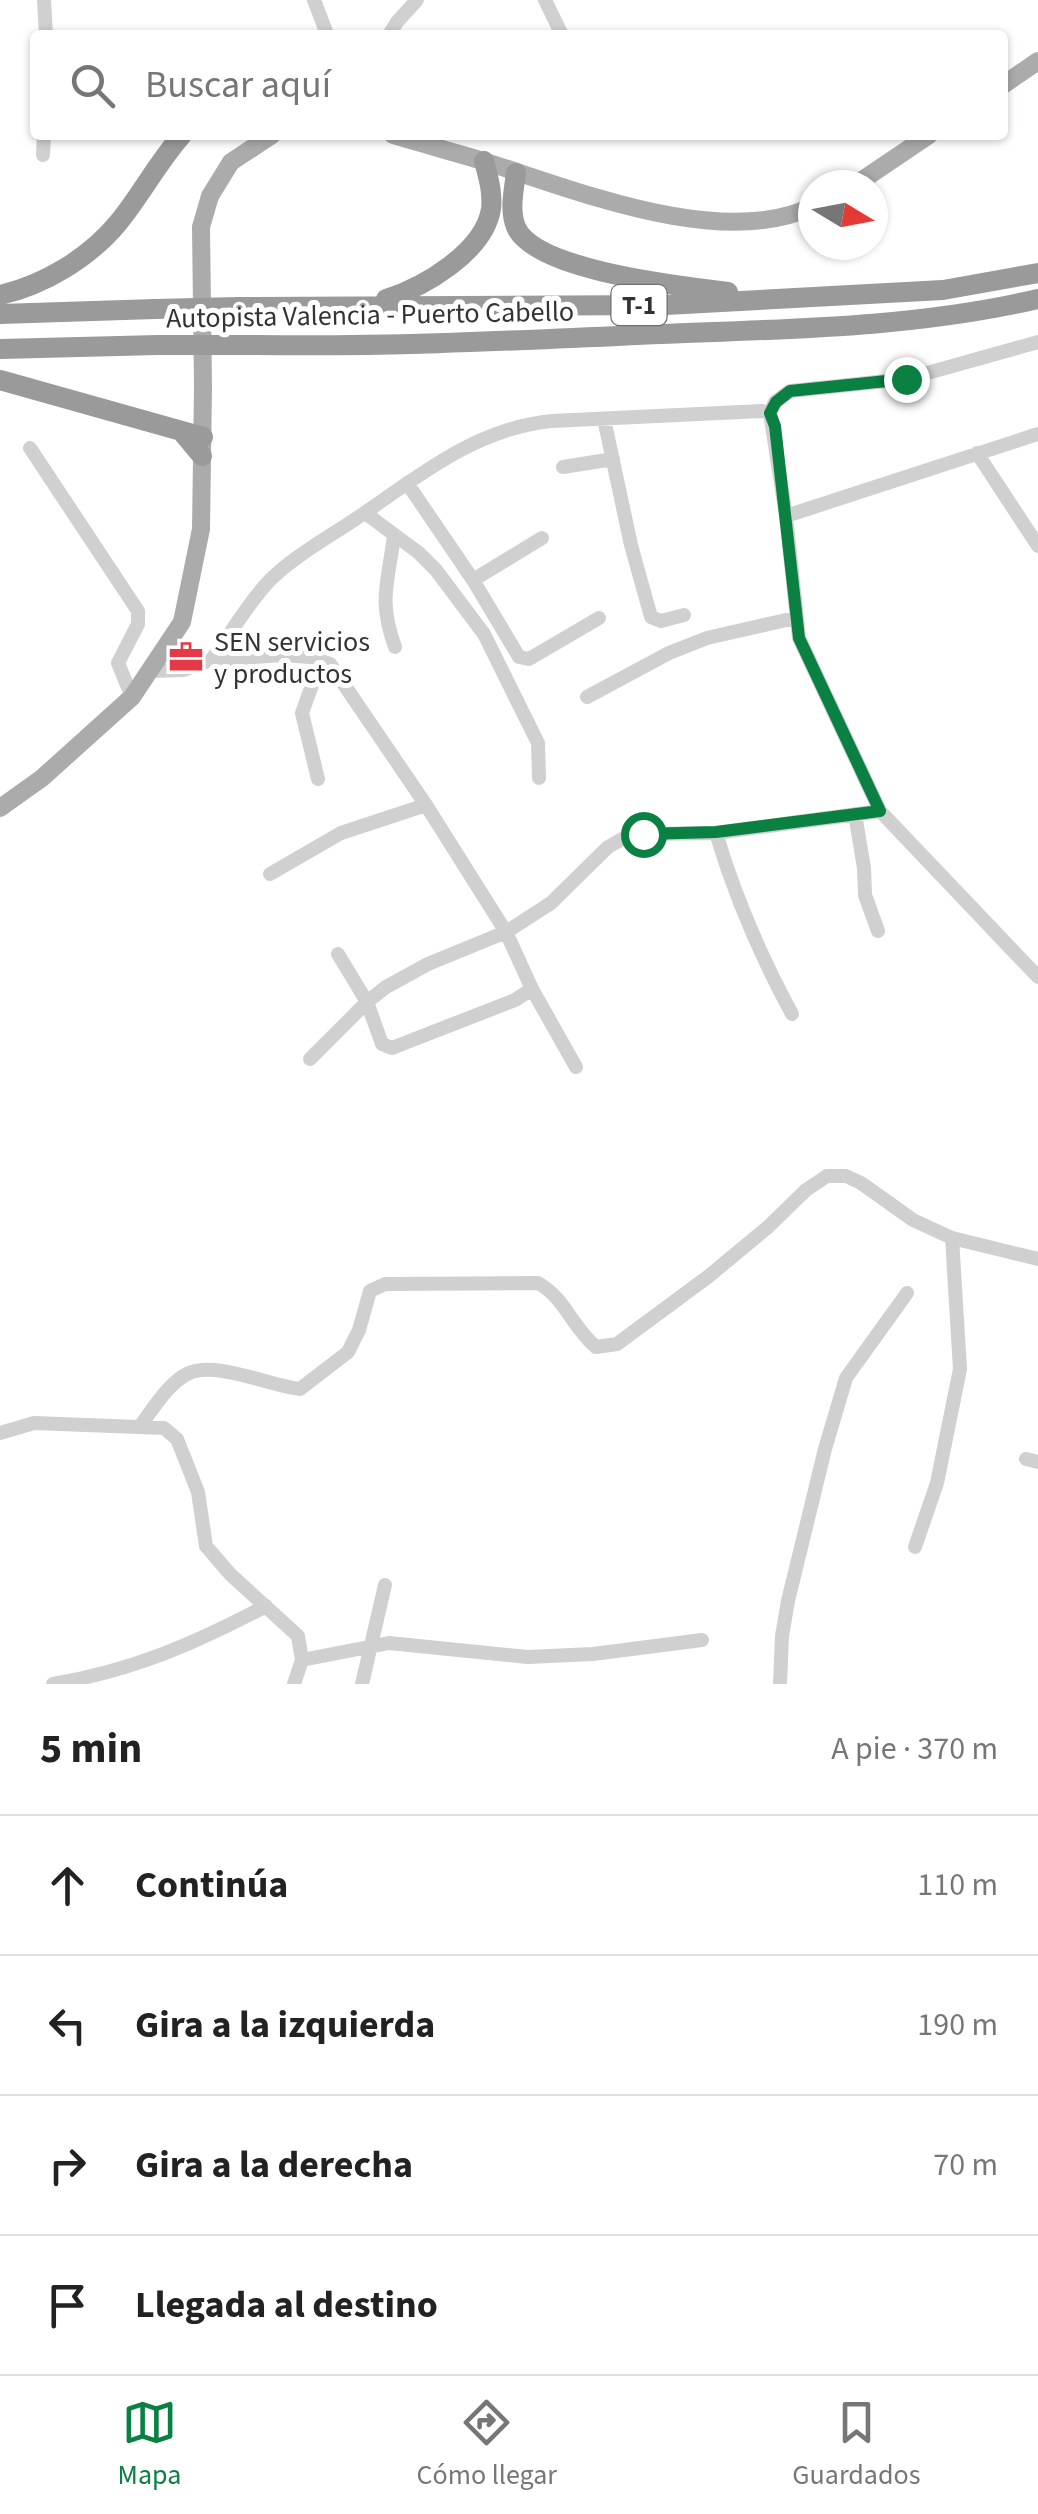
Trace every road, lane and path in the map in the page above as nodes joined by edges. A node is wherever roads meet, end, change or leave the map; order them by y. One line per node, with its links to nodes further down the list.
1 (44, 0): 5 (street)
2 (314, 0): 6 (street)
3 (417, 0): 7 (street)
4 (545, 0): 8 (street)
5 (46, 30)
6 (326, 30)
7 (392, 30)
8 (560, 30)
9 (1038, 61): 10 (main road)
10 (1008, 81)
11 (44, 140): 16 (street)
12 (178, 140): 22 (highway)
13 (264, 140): 33 (main road)
14 (410, 140): 17 (main road)
15 (922, 140): 18 (main road)
16 (43, 155)
17 (484, 162): 19 (main road); 25 (highway)
18 (878, 170)
19 (516, 172): 20 (main road); 23 (highway)
20 (798, 214)
21 (1038, 273): 23 (highway, Autopista Valencia - Puerto Cabello / T-1)
22 (0, 295)
23 (774, 299): 25 (highway, Autopista Valencia - Puerto Cabello / T-1)
24 (1038, 299): 28 (highway, Autopista Valencia - Puerto Cabello / T-1, bridge)
25 (340, 306): 26 (highway, Autopista Valencia - Puerto Cabello / T-1, bridge)
26 (0, 314)
27 (1038, 342): 30 (street)
28 (0, 349)
29 (0, 380): 33 (highway)
30 (770, 413): 31 (street); 40 (street)
31 (604, 419): 36 (street); 38 (street)
32 (1038, 434): 35 (street)
33 (195, 442): 51 (main road)
34 (30, 448): 53 (street)
35 (977, 454): 40 (street); 43 (street)
36 (613, 458): 37 (street); 45 (street)
37 (562, 467)
38 (407, 483): 39 (street); 44 (street)
39 (365, 513): 41 (street); 49 (street)
40 (786, 516): 47 (street)
41 (394, 536): 48 (street); 55 (street)
42 (542, 538): 44 (street)
43 (1038, 546)
44 (473, 580): 46 (street)
45 (684, 614)
46 (599, 618)
47 (794, 618): 52 (street); 58 (street)
48 (395, 647)
49 (211, 660): 50 (street); 51 (street)
50 (321, 660): 54 (street); 56 (street)
51 (152, 671): 53 (main road)
52 (587, 697)
53 (132, 698): 57 (main road)
54 (318, 778)
55 (539, 778)
56 (426, 805): 61 (street); 63 (street)
57 (0, 808)
58 (880, 811): 59 (street); 65 (street)
59 (855, 814): 60 (street); 62 (street)
60 (716, 832): 63 (street); 68 (street)
61 (270, 874)
62 (878, 931)
63 (506, 932): 66 (street); 67 (street)
64 (338, 954): 67 (street)
65 (1038, 978)
66 (532, 989): 67 (street); 70 (street)
67 (367, 1002): 69 (street)
68 (792, 1014)
69 (310, 1059)
70 (576, 1067)
71 (952, 1238): 72 (street); 74 (street); 76 (street)
72 (1038, 1259)
73 (907, 1293): 86 (street)
74 (140, 1426): 75 (street); 78 (street)
75 (0, 1433)
76 (916, 1547)
77 (385, 1585): 80 (street)
78 (266, 1606): 81 (street); 82 (street)
79 (702, 1640): 80 (street)
80 (373, 1644): 81 (street); 85 (street)
81 (302, 1660): 84 (street)
82 (93, 1680): 83 (street)
83 (53, 1684)
84 (294, 1684)
85 (362, 1684)
86 (780, 1684)

